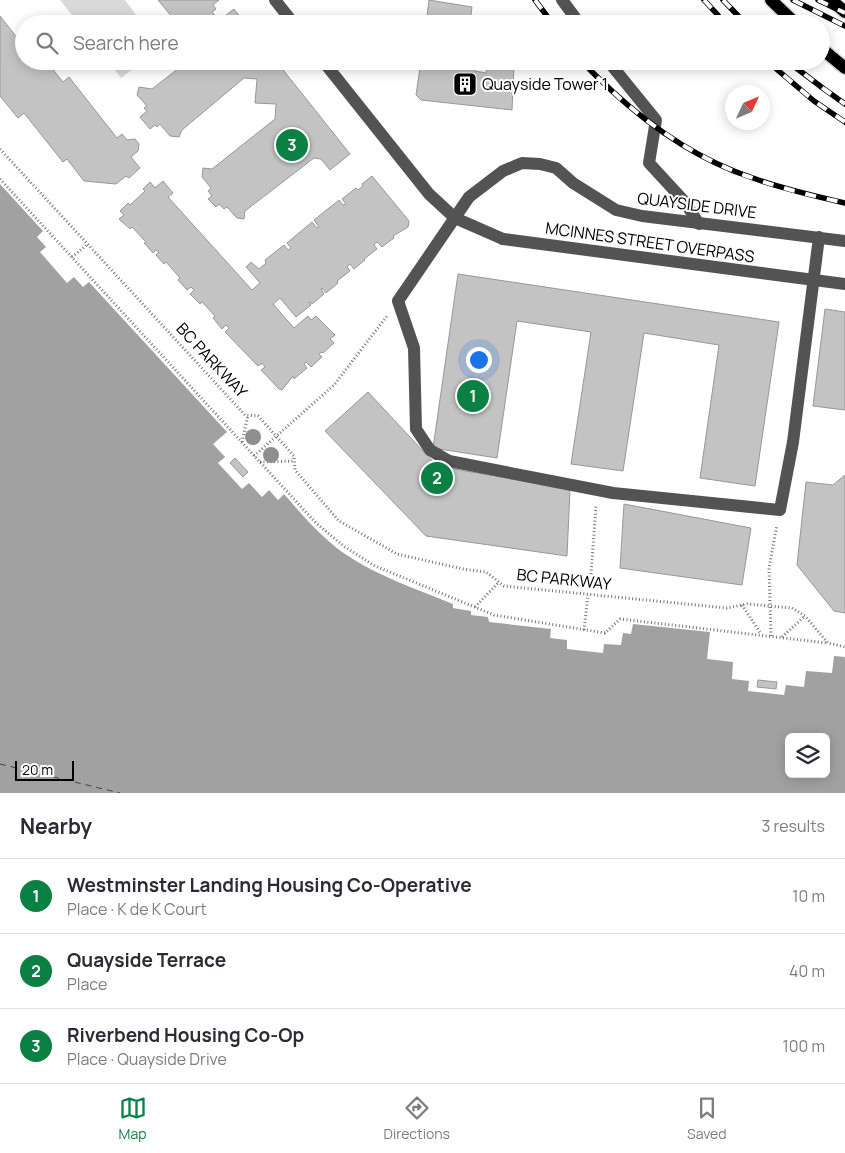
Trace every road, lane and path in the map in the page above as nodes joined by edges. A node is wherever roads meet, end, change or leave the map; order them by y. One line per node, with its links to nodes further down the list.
1 (275, 0): 6 (street)
2 (562, 0): 7 (street)
3 (773, 0): 8 (main road)
4 (831, 0): 5 (main road)
5 (845, 12)
6 (287, 15)
7 (573, 15)
8 (787, 15)
9 (830, 56): 10 (main road)
10 (845, 68)
11 (331, 70): 15 (street)
12 (615, 70): 16 (street)
13 (0, 149): 19 (path, BC PARKWAY)
14 (0, 179): 20 (path)
15 (454, 218): 16 (street, QUAYSIDE DRIVE); 21 (street, MCINNES STREET OVERPASS, bridge); 22 (street, QUAYSIDE DRIVE)
16 (699, 224): 17 (street, QUAYSIDE DRIVE)
17 (819, 237): 18 (street, QUAYSIDE DRIVE); 30 (street)
18 (845, 241)
19 (88, 244): 20 (path); 23 (path, BC PARKWAY)
20 (72, 257): 25 (path)
21 (845, 284)
22 (398, 301): 24 (path); 29 (street)
23 (248, 415): 24 (path, BC PARKWAY); 25 (path)
24 (276, 436): 26 (path); 27 (path, BC PARKWAY)
25 (242, 443): 26 (path)
26 (254, 456): 28 (path)
27 (294, 461): 28 (path); 32 (path, BC PARKWAY)
28 (260, 462): 36 (path)
29 (597, 490): 30 (street); 31 (path)
30 (780, 510): 35 (path)
31 (591, 574)
32 (499, 582): 33 (path, BC PARKWAY); 36 (path)
33 (588, 595): 34 (path, BC PARKWAY); 38 (path)
34 (742, 605): 35 (path, BC PARKWAY); 39 (path)
35 (770, 606): 37 (path, BC PARKWAY); 40 (path)
36 (475, 607): 38 (path)
37 (805, 616): 41 (path); 42 (path, BC PARKWAY)
38 (584, 630): 39 (path)
39 (762, 635): 40 (path)
40 (771, 636): 41 (path)
41 (782, 637): 42 (path)
42 (828, 643): 43 (path)
43 (845, 647)

